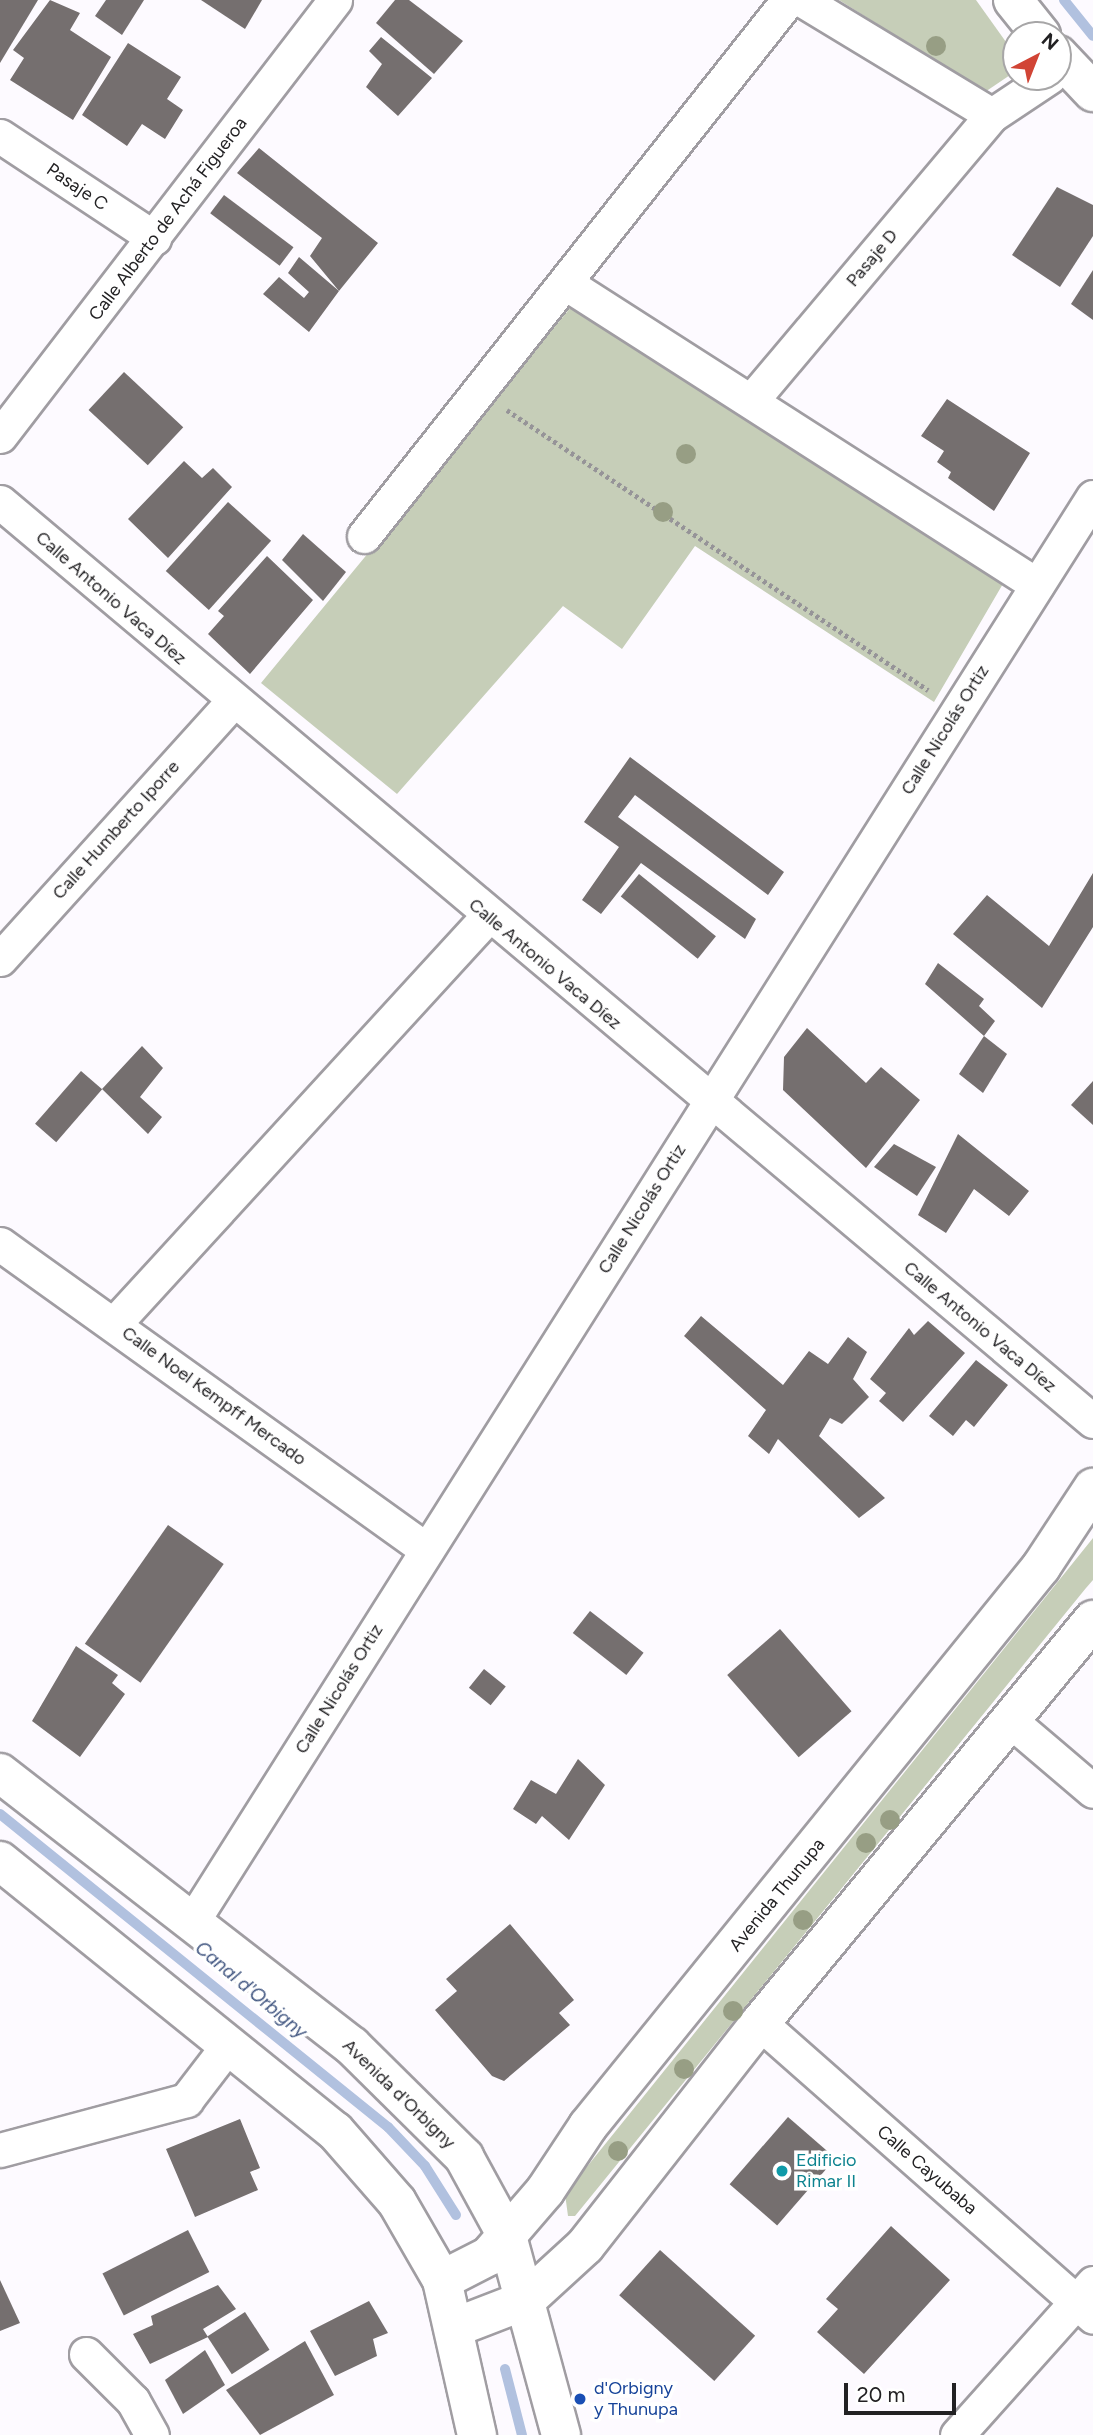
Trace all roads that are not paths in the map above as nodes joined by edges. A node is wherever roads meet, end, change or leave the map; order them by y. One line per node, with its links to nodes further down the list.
1 (335, 0): 9 (street, Calle Alberto de Achá Figueroa)
2 (788, 0): 10 (street)
3 (802, 0): 7 (street)
4 (1013, 0): 5 (street)
5 (1030, 21)
6 (1033, 91): 7 (street, Pasaje D)
7 (992, 115): 11 (street, Pasaje D)
8 (0, 136): 9 (street, Pasaje C)
9 (154, 238): 12 (street, Calle Alberto de Achá Figueroa)
10 (567, 284): 11 (street); 15 (street)
11 (751, 401): 16 (street)
12 (0, 436)
13 (1093, 497): 16 (street, Calle Nicolás Ortiz)
14 (0, 502): 17 (street, Calle Antonio Vaca Díez)
15 (364, 536)
16 (1037, 585): 20 (street, Calle Nicolás Ortiz)
17 (232, 702): 18 (street, Calle Antonio Vaca Díez); 19 (street, Calle Humberto Iporre)
18 (488, 916): 20 (street, Calle Antonio Vaca Díez); 22 (street)
19 (0, 958)
20 (710, 1102): 23 (street, Calle Antonio Vaca Díez); 25 (street, Calle Nicolás Ortiz)
21 (0, 1244): 22 (street, Calle Noel Kempff Mercado)
22 (114, 1324): 25 (street, Calle Noel Kempff Mercado)
23 (1093, 1421)
24 (1093, 1489): 35 (street, Avenida Thunupa)
25 (427, 1550): 31 (street, Calle Nicolás Ortiz)
26 (1093, 1620): 27 (street)
27 (1013, 1722): 29 (street); 32 (street)
28 (0, 1773): 31 (street, Avenida d'Orbigny)
29 (1093, 1791)
30 (0, 1861): 33 (street)
31 (192, 1922): 35 (street, Avenida d'Orbigny)
32 (760, 2023): 37 (street); 38 (street, Calle Cayubaba)
33 (229, 2044): 34 (street); 36 (street)
34 (0, 2150)
35 (507, 2236): 36 (street, Avenida Thunupa); 37 (street, Avenida d'Orbigny)
36 (442, 2280): 39 (street)
37 (526, 2300): 39 (street); 43 (street, Avenida d'Orbigny)
38 (1087, 2300): 44 (street)
39 (456, 2327): 42 (street)
40 (86, 2354): 41 (street)
41 (152, 2435)
42 (477, 2435)
43 (561, 2435)
44 (957, 2435)

